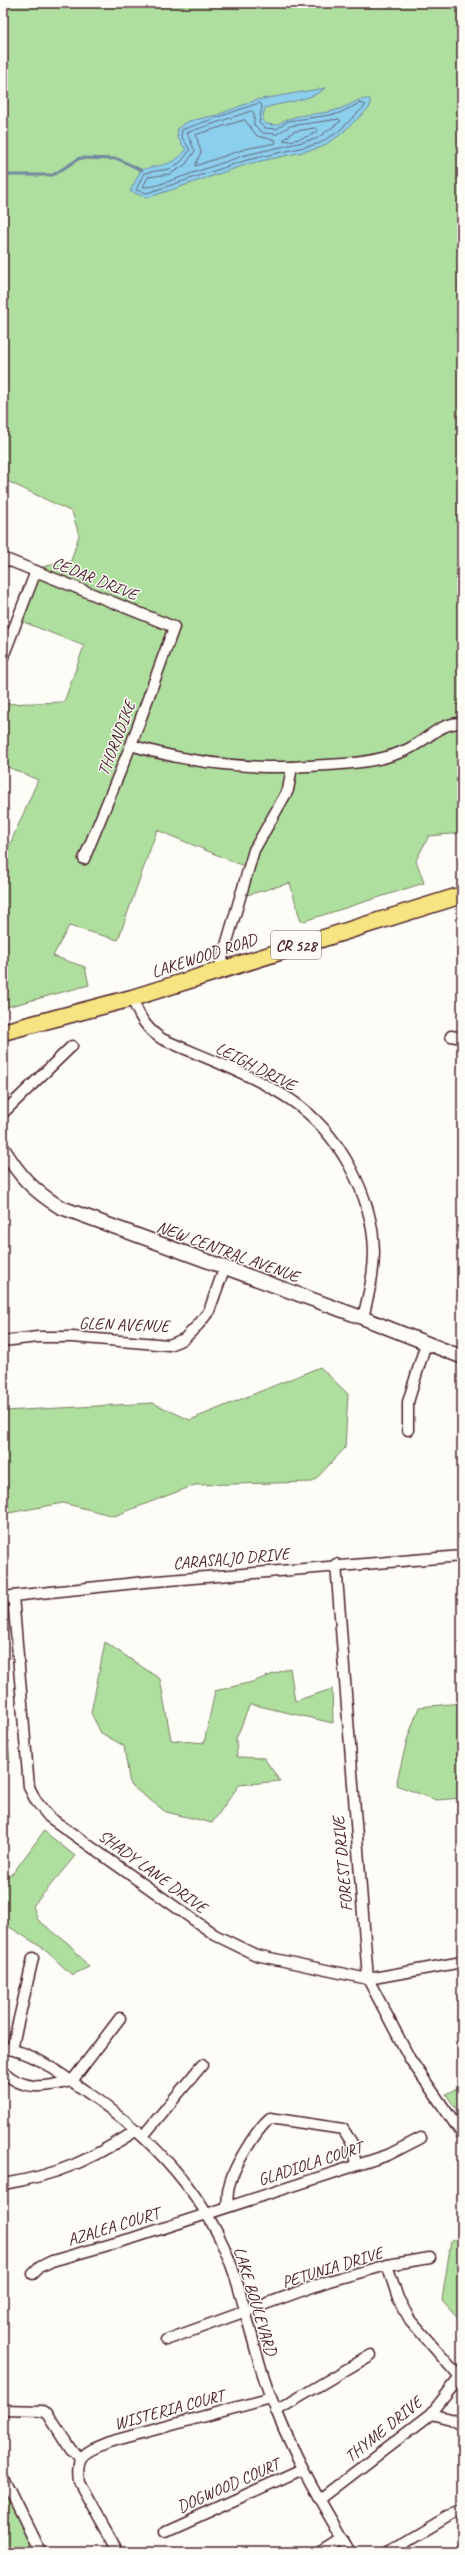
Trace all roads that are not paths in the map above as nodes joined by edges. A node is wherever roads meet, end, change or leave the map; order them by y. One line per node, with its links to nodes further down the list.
1 (3, 558): 2 (street, CEDAR DRIVE)
2 (36, 571): 3 (street, CEDAR DRIVE); 4 (street)
3 (174, 627): 6 (street, THORNDIKE)
4 (3, 657)
5 (462, 723): 7 (street)
6 (131, 745): 7 (street); 8 (street, THORNDIKE)
7 (292, 767): 10 (street)
8 (84, 859)
9 (462, 895): 10 (main road, LAKEWOOD ROAD / CR 528)
10 (219, 969): 11 (main road, LAKEWOOD ROAD / CR 528)
11 (132, 998): 12 (main road, LAKEWOOD ROAD / CR 528); 19 (street, LEIGH DRIVE)
12 (3, 1032)
13 (451, 1036): 14 (street)
14 (462, 1038)
15 (72, 1046): 16 (street)
16 (3, 1113)
17 (3, 1149): 18 (street, NEW CENTRAL AVENUE)
18 (224, 1268): 19 (street, NEW CENTRAL AVENUE); 20 (street, GLEN AVENUE)
19 (363, 1318): 21 (street, NEW CENTRAL AVENUE)
20 (3, 1341)
21 (426, 1343): 22 (street, NEW CENTRAL AVENUE); 23 (street)
22 (462, 1357)
23 (408, 1430)
24 (462, 1556): 25 (street, CARASALJO DRIVE)
25 (336, 1564): 26 (street, CARASALJO DRIVE); 29 (street, FOREST DRIVE)
26 (8, 1597): 29 (street, SHADY LANE DRIVE)
27 (33, 1958): 31 (street)
28 (462, 1962): 29 (street, SHADY LANE DRIVE)
29 (368, 1979): 36 (street, FOREST DRIVE)
30 (120, 2018): 34 (street)
31 (7, 2049): 34 (street, LAKE BOULEVARD)
32 (202, 2065): 35 (street)
33 (3, 2071): 34 (street)
34 (72, 2081): 35 (street, LAKE BOULEVARD)
35 (140, 2133): 39 (street); 41 (street, LAKE BOULEVARD)
36 (462, 2134)
37 (421, 2138): 38 (street, GLADIOLA COURT)
38 (356, 2165): 40 (street, GLADIOLA COURT); 40 (street)
39 (3, 2184)
40 (227, 2206): 41 (street, GLADIOLA COURT)
41 (206, 2214): 44 (street, AZALEA COURT); 45 (street, LAKE BOULEVARD)
42 (430, 2258): 43 (street, PETUNIA DRIVE)
43 (387, 2265): 45 (street, PETUNIA DRIVE); 48 (street)
44 (33, 2274)
45 (245, 2313): 46 (street, PETUNIA DRIVE); 49 (street, LAKE BOULEVARD)
46 (166, 2340)
47 (371, 2356): 51 (street)
48 (461, 2378): 52 (street, THYME DRIVE)
49 (271, 2398): 51 (street, LAKE BOULEVARD); 54 (street, WISTERIA COURT)
50 (3, 2410): 54 (street)
51 (276, 2410): 55 (street, LAKE BOULEVARD)
52 (431, 2414): 53 (street); 57 (street, THYME DRIVE)
53 (462, 2425)
54 (80, 2457): 62 (street)
55 (303, 2469): 57 (street, LAKE BOULEVARD); 59 (street, DOGWOOD COURT)
56 (3, 2477): 61 (street)
57 (320, 2499): 60 (street, LAKE BOULEVARD)
58 (462, 2511): 65 (street)
59 (166, 2531)
60 (342, 2539): 63 (street); 64 (street, LAKE BOULEVARD)
61 (40, 2552)
62 (118, 2552)
63 (322, 2552)
64 (350, 2552)
65 (388, 2552)

